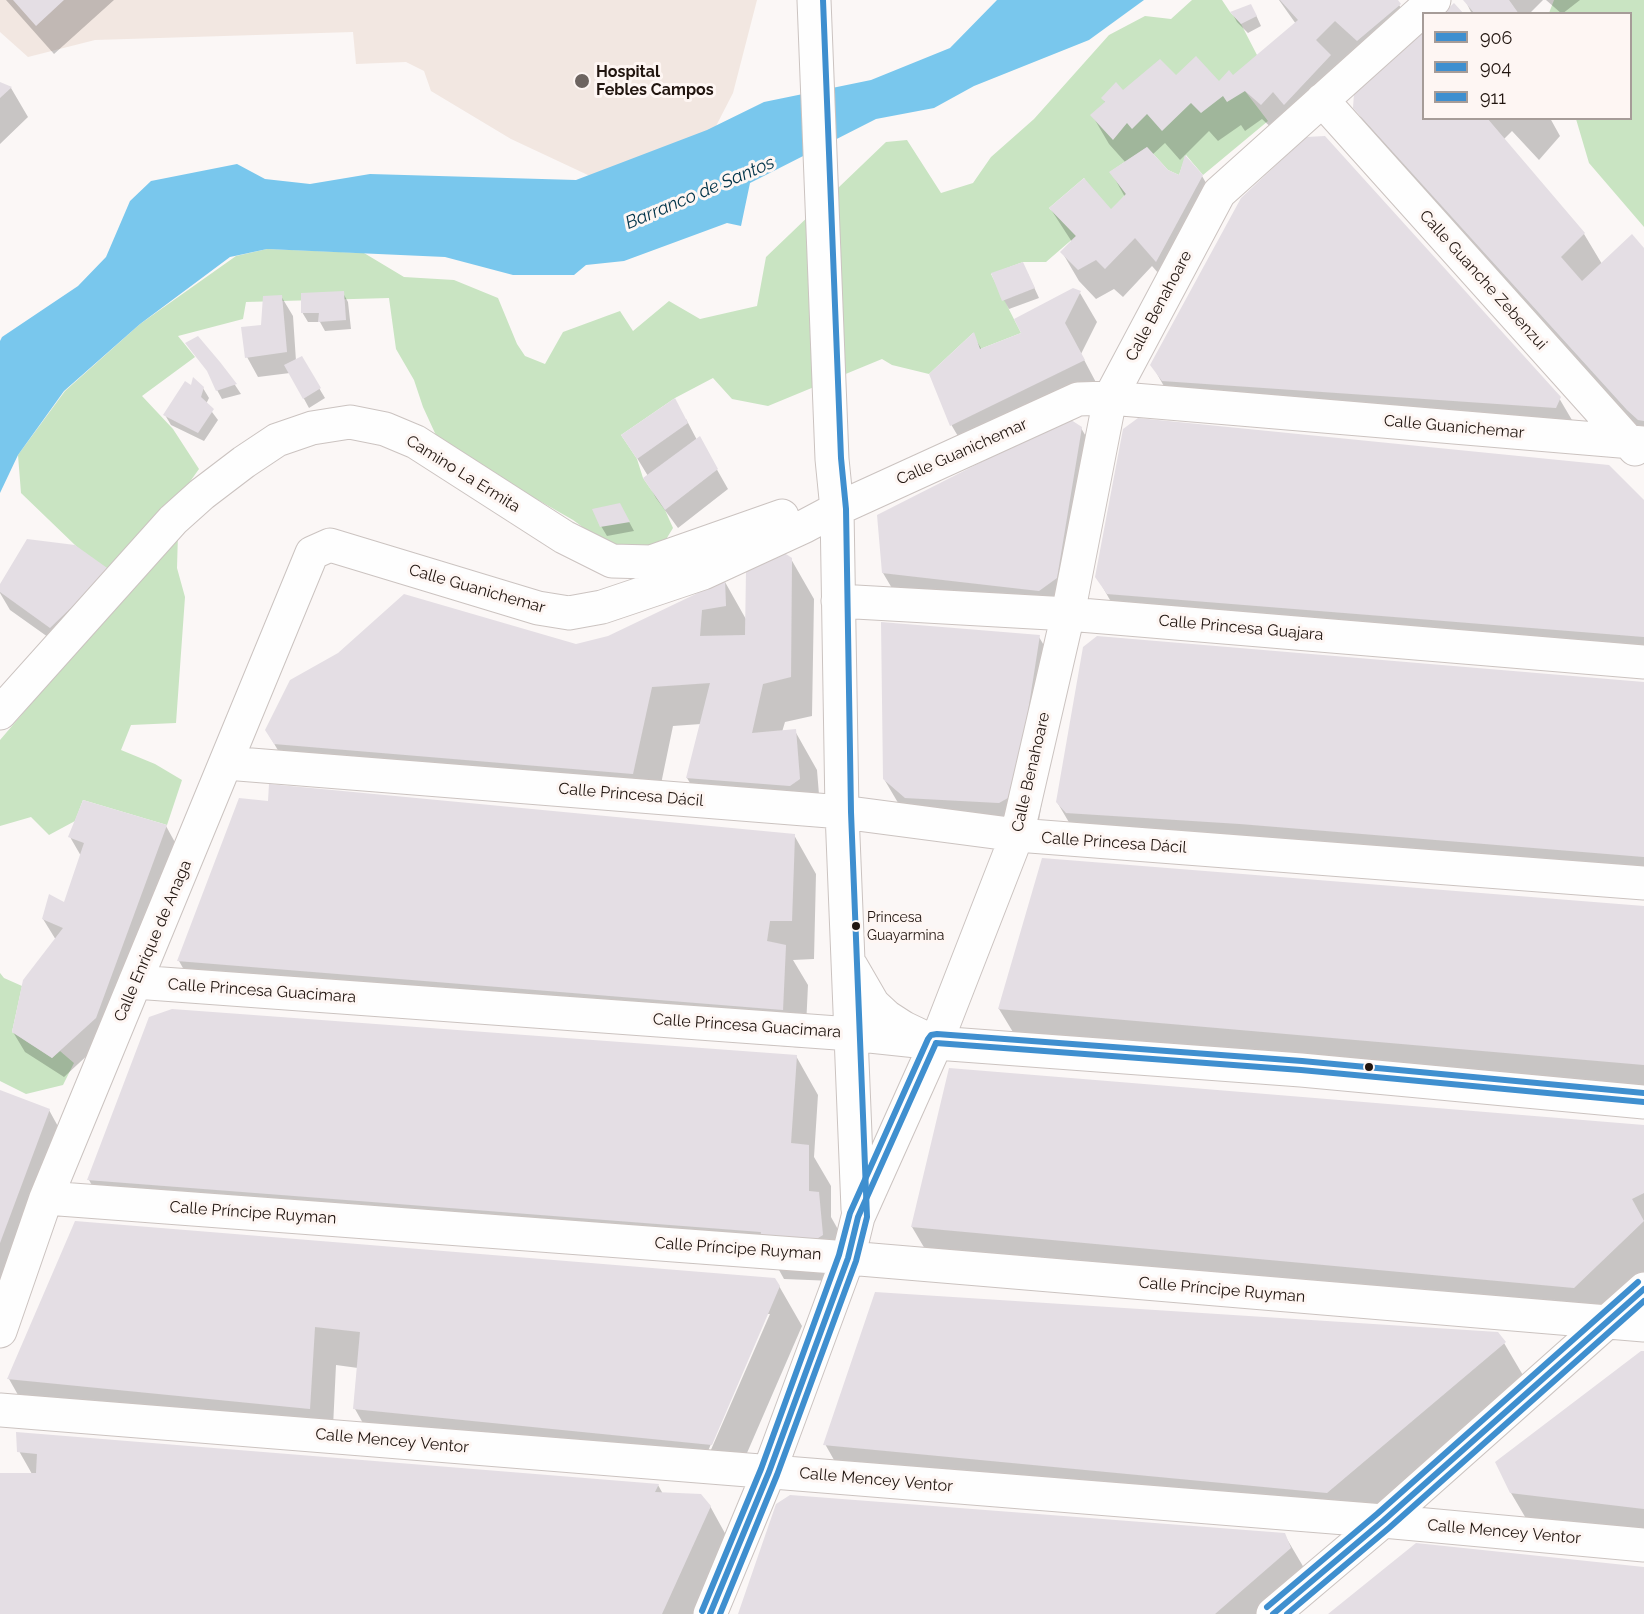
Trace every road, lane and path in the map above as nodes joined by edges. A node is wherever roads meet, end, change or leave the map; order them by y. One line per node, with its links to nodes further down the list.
1 (814, 0): 6 (street)
2 (1434, 0): 3 (street, Calle Benahoare)
3 (1322, 100): 4 (street, Calle Benahoare); 5 (street, Calle Guanche Zebenzui)
4 (1110, 398): 5 (street, Calle Guanichemar); 6 (street, Calle Guanichemar); 10 (street, Calle Benahoare)
5 (1639, 448)
6 (837, 509): 7 (street, Calle Guanichemar); 9 (street)
7 (805, 526): 8 (street, Calle Guanichemar); 12 (street, Camino La Ermita)
8 (312, 553): 13 (street, Calle Enrique de Anaga)
9 (838, 601): 10 (street, Calle Princesa Guajara); 14 (street)
10 (1068, 614): 11 (street, Calle Princesa Guajara); 15 (street, Calle Benahoare)
11 (1644, 662)
12 (0, 713)
13 (226, 763): 14 (street, Calle Princesa Dácil); 18 (street, Calle Enrique de Anaga)
14 (842, 812): 15 (street, Calle Princesa Dácil); 17 (street)
15 (1017, 835): 16 (street, Calle Princesa Dácil); 20 (street, Calle Benahoare)
16 (1644, 884)
17 (848, 962): 19 (street); 20 (street)
18 (135, 982): 19 (street, Calle Princesa Guacimara); 22 (street, Calle Enrique de Anaga)
19 (851, 1034): 20 (street, Calle Princesa Guacimara); 23 (street)
20 (936, 1043): 21 (street, Calle Princesa Guacimara); 23 (street, Calle Benahoare)
21 (1644, 1102)
22 (46, 1198): 24 (street, Calle Príncipe Ruyman); 28 (street, Calle Enrique de Anaga)
23 (858, 1217): 24 (street, Calle Benahoare)
24 (848, 1258): 26 (street, Calle Príncipe Ruyman); 30 (street, Calle Benahoare)
25 (1644, 1289): 26 (street)
26 (1609, 1322): 27 (street, Calle Príncipe Ruyman); 31 (street)
27 (1644, 1325)
28 (0, 1331)
29 (0, 1410): 30 (street, Calle Mencey Ventor)
30 (769, 1472): 31 (street, Calle Mencey Ventor); 33 (street, Calle Benahoare)
31 (1383, 1521): 32 (street, Calle Mencey Ventor); 34 (street)
32 (1644, 1545)
33 (710, 1614)
34 (1273, 1614)

